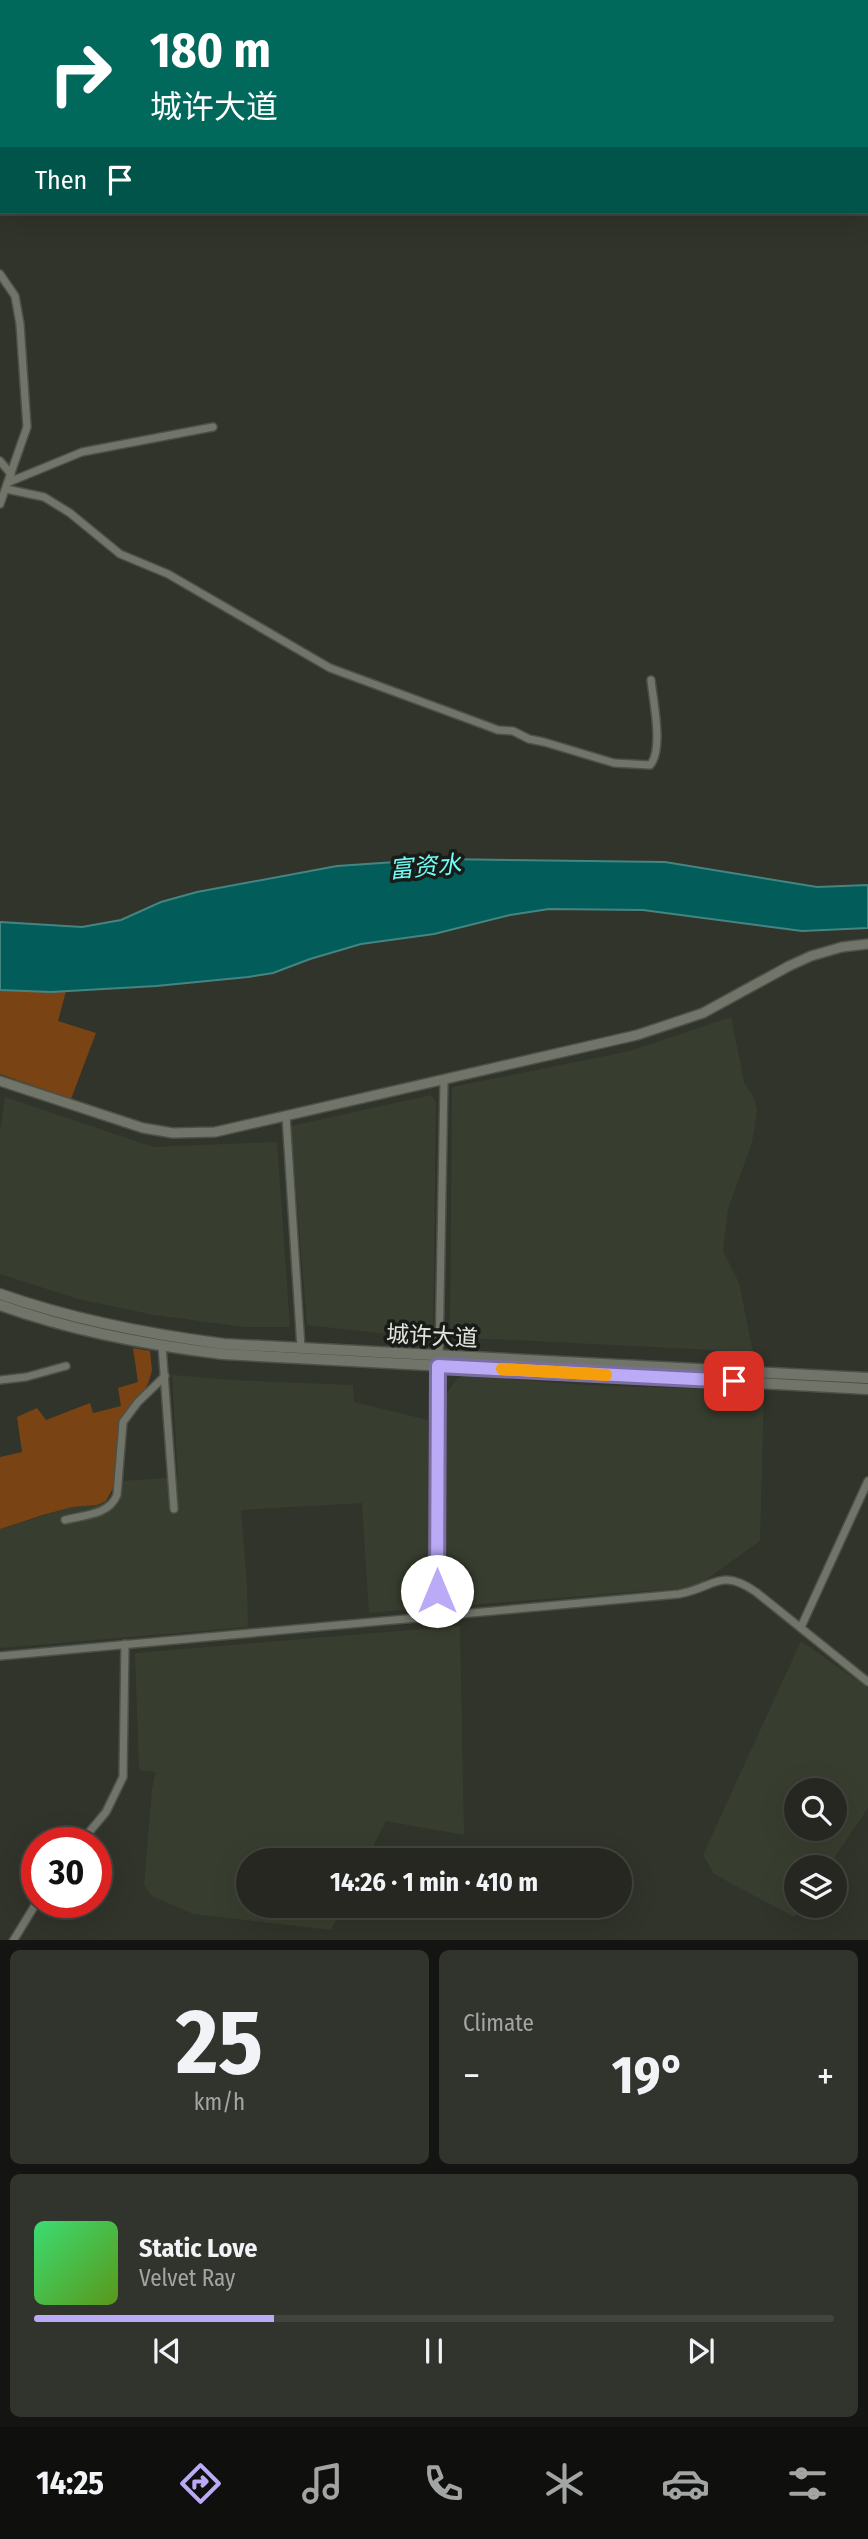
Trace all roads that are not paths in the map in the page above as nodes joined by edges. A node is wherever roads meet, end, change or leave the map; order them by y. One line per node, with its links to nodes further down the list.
1 (0, 274): 4 (street)
2 (213, 427): 4 (street)
3 (0, 461): 4 (street)
4 (9, 482): 5 (street); 6 (street)
5 (0, 503)
6 (651, 680)
7 (868, 944): 8 (street)
8 (444, 1080): 10 (street); 15 (street)
9 (0, 1081): 10 (street)
10 (286, 1116): 14 (street)
11 (0, 1294): 14 (main road, 城许大道)
12 (0, 1305): 13 (main road, 城许大道)
13 (162, 1346): 15 (main road, 城许大道); 17 (street)
14 (301, 1348): 15 (main road, 城许大道)
15 (438, 1361): 18 (main road, 城许大道); 20 (main road, 城许大道); 24 (street)
16 (66, 1366): 19 (street)
17 (164, 1376): 22 (street); 23 (street)
18 (868, 1378)
19 (0, 1380)
20 (868, 1389)
21 (868, 1481): 25 (street)
22 (174, 1509)
23 (65, 1520)
24 (437, 1616): 25 (street); 26 (street)
25 (801, 1627): 28 (street)
26 (125, 1644): 27 (street); 29 (street)
27 (0, 1656)
28 (868, 1682)
29 (93, 1827)
30 (27, 1918): 31 (street)
31 (14, 1940)

